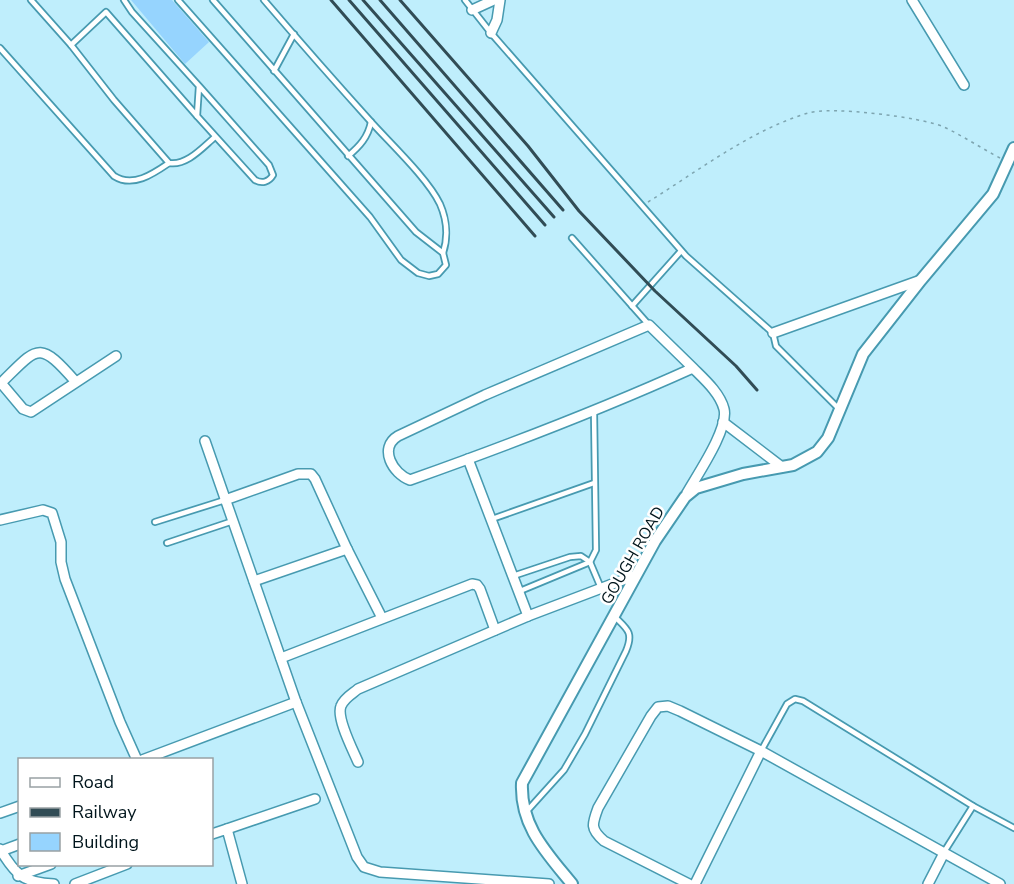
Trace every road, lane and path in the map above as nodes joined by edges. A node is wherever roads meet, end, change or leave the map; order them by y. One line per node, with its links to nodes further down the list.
1 (31, 0): 13 (lane)
2 (124, 0): 17 (lane)
3 (178, 0): 28 (lane)
4 (213, 0): 15 (lane)
5 (264, 0): 12 (lane)
6 (465, 0): 10 (lane)
7 (494, 0): 10 (street)
8 (500, 0): 11 (street)
9 (912, 0): 16 (street)
10 (472, 10): 11 (lane)
11 (491, 33): 25 (lane)
12 (294, 34): 15 (lane); 19 (lane)
13 (70, 45): 18 (lane); 24 (lane)
14 (0, 48): 24 (lane)
15 (274, 71): 22 (lane)
16 (964, 85)
17 (199, 86): 18 (lane); 20 (lane)
18 (197, 116): 20 (lane)
19 (371, 122): 22 (lane); 28 (lane)
20 (215, 136): 24 (lane)
21 (1014, 148): 23 (street, GOUGH ROAD)
22 (348, 156): 28 (lane)
23 (1007, 162): 25 (path); 29 (street, GOUGH ROAD)
24 (169, 163)
25 (642, 205): 27 (lane)
26 (572, 238): 30 (lane)
27 (681, 251): 30 (lane); 32 (lane)
28 (443, 253)
29 (921, 280): 32 (street); 37 (street, GOUGH ROAD)
30 (632, 306): 31 (lane)
31 (649, 325): 34 (street); 41 (street)
32 (773, 333): 37 (lane)
33 (117, 356): 35 (street)
34 (693, 368): 38 (street); 39 (street)
35 (75, 381): 36 (street); 36 (street)
36 (1, 383)
37 (840, 410): 42 (street, GOUGH ROAD)
38 (594, 411): 41 (street); 43 (lane)
39 (723, 422): 42 (street); 44 (street)
40 (205, 441): 45 (street)
41 (468, 459): 46 (street)
42 (782, 467): 44 (street, GOUGH ROAD)
43 (594, 483): 46 (lane); 52 (lane)
44 (685, 497): 53 (street, GOUGH ROAD)
45 (225, 500): 48 (street); 49 (lane); 51 (street)
46 (491, 519): 54 (street)
47 (0, 520): 65 (street)
48 (233, 521): 50 (lane); 55 (street)
49 (155, 522)
50 (167, 543)
51 (347, 549): 55 (street); 60 (street)
52 (590, 562): 54 (lane); 56 (lane); 57 (lane)
53 (636, 575): 56 (street); 59 (street, GOUGH ROAD)
54 (513, 576): 57 (street)
55 (254, 581): 62 (street)
56 (600, 588): 58 (street)
57 (519, 592): 58 (street)
58 (528, 616): 61 (street)
59 (614, 616): 72 (street, GOUGH ROAD); 72 (lane)
60 (382, 618): 61 (street); 62 (street)
61 (495, 630): 67 (street)
62 (281, 658): 63 (street)
63 (296, 702): 66 (street); 86 (street)
64 (761, 751): 69 (lane); 78 (street); 88 (street); 89 (street)
65 (137, 758)
66 (145, 758)
67 (358, 762)
68 (315, 799): 73 (street)
69 (973, 806): 74 (lane); 78 (lane)
70 (18, 807): 71 (street)
71 (0, 813)
72 (525, 813): 87 (street, GOUGH ROAD)
73 (227, 828): 75 (street); 85 (street)
74 (1014, 828)
75 (213, 834)
76 (18, 845): 77 (street)
77 (0, 850): 81 (street)
78 (944, 852): 82 (street); 90 (street)
79 (46, 866): 81 (street)
80 (111, 867): 84 (street)
81 (18, 876): 83 (street)
82 (989, 881): 91 (street)
83 (54, 884)
84 (77, 884)
85 (242, 884)
86 (549, 884)
87 (572, 884)
88 (689, 884)
89 (695, 884)
90 (928, 884)
91 (1000, 884)

